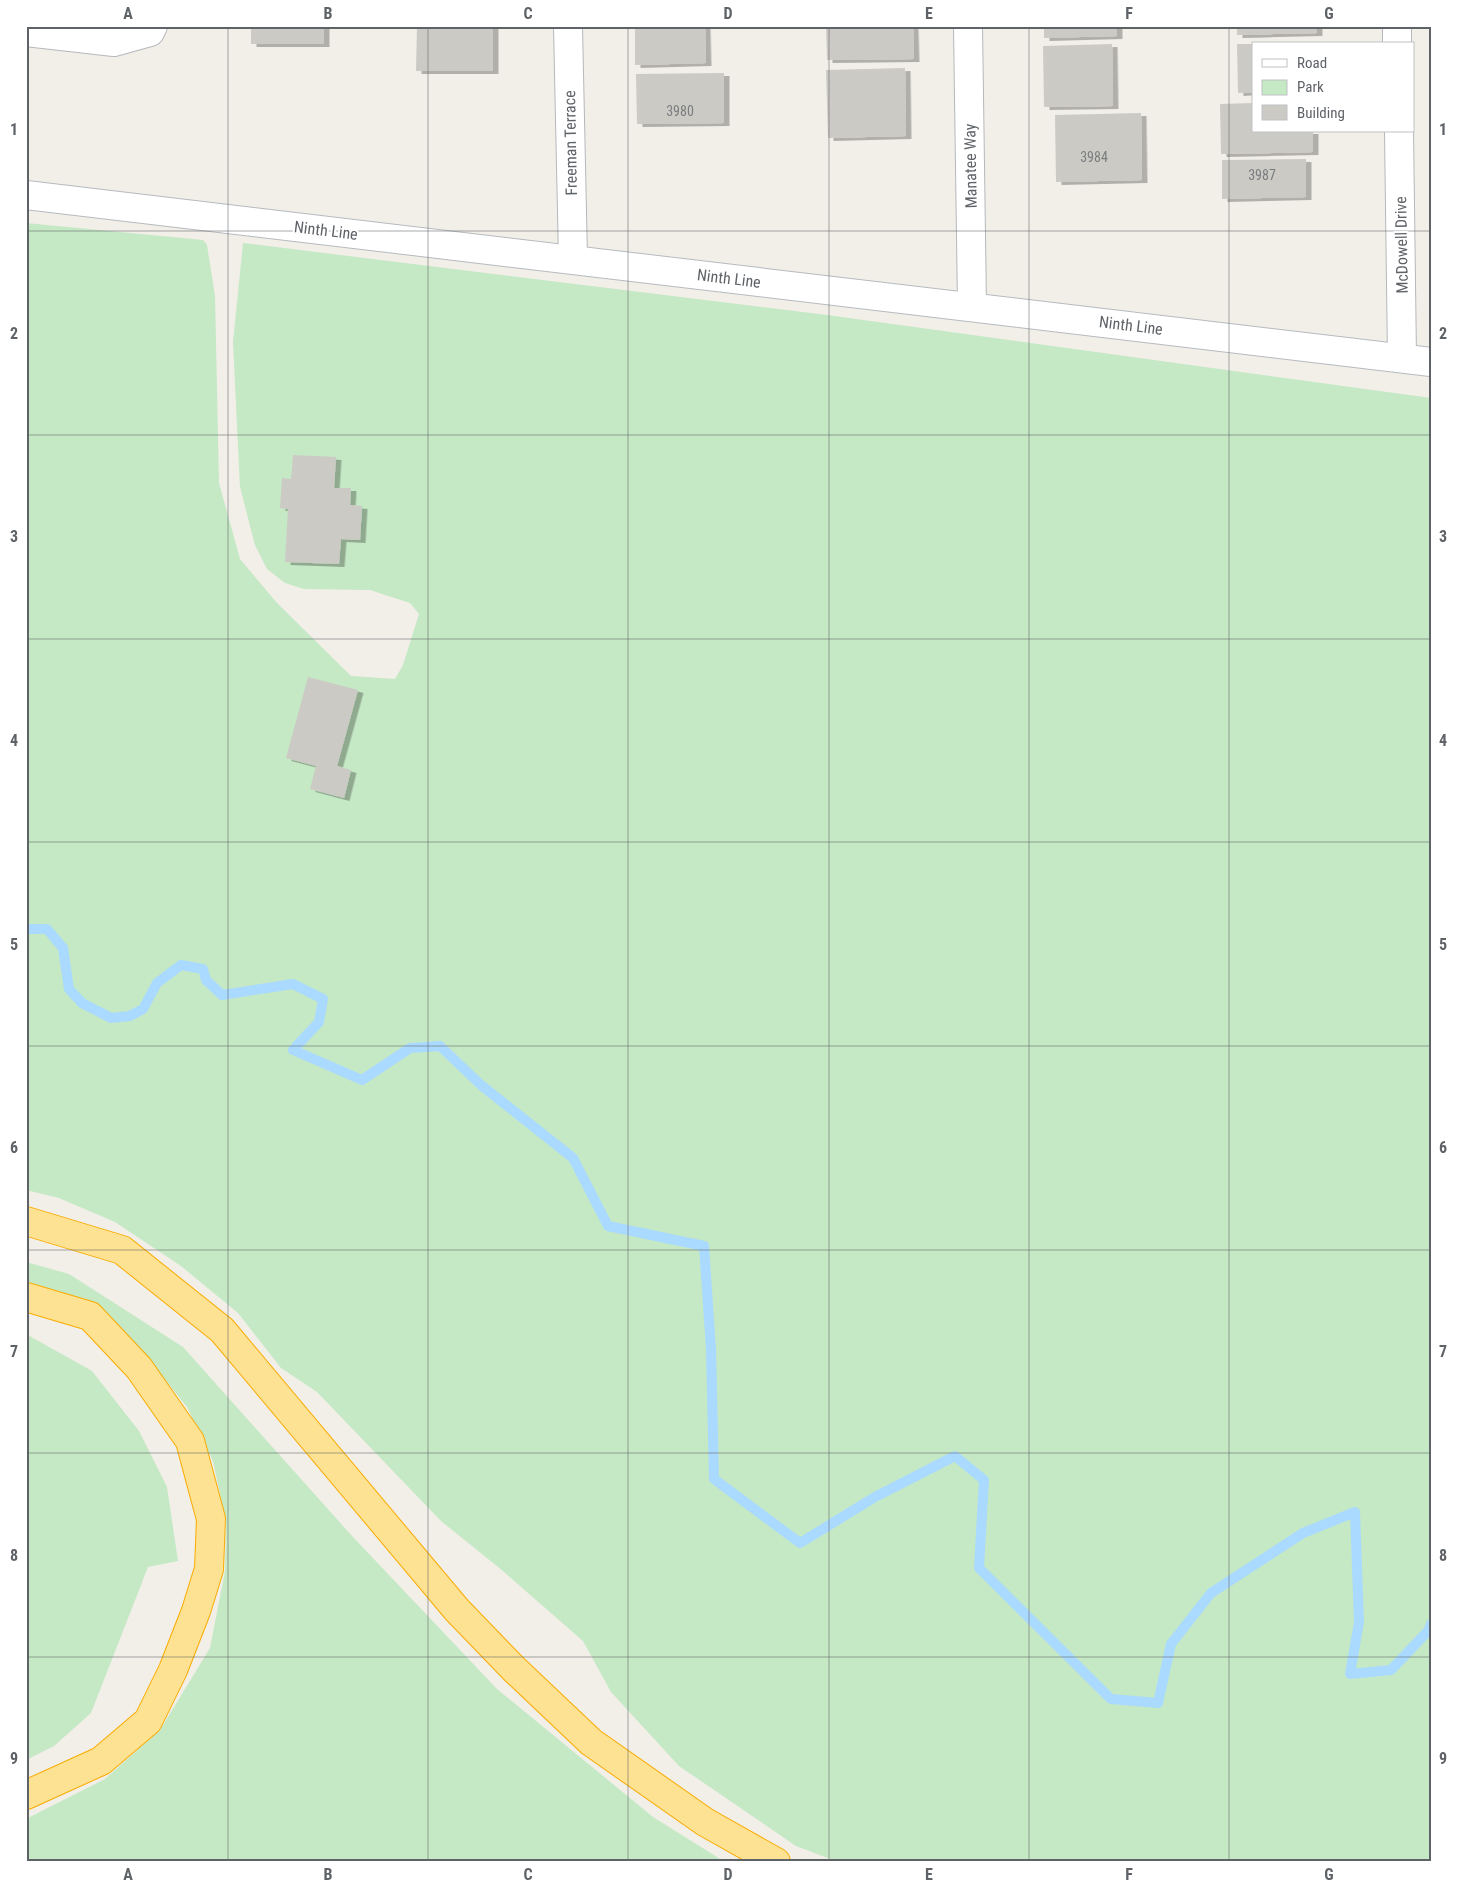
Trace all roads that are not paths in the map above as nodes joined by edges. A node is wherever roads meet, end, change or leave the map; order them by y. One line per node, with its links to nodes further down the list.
1 (153, 26): 5 (main road)
2 (568, 26): 9 (main road, Freeman Terrace)
3 (968, 26): 10 (main road, Manatee Way)
4 (1397, 26): 6 (main road)
5 (26, 32)
6 (1397, 42)
7 (1399, 132): 11 (main road, McDowell Drive)
8 (26, 195): 9 (main road, Ninth Line)
9 (573, 259): 10 (main road, Ninth Line)
10 (972, 306): 11 (main road, Ninth Line)
11 (1402, 358): 12 (main road, Ninth Line)
12 (1431, 362)
13 (26, 1221): 16 (highway)
14 (26, 1297): 15 (highway)
15 (26, 1795)
16 (776, 1862)

